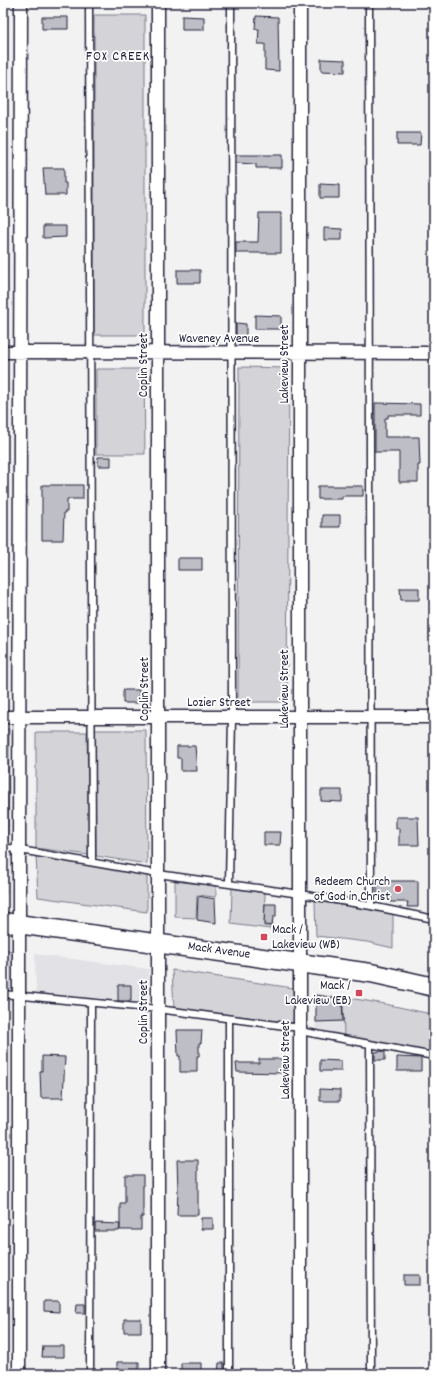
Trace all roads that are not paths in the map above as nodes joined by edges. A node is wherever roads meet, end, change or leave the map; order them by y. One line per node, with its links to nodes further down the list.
1 (21, 3): 8 (street)
2 (89, 3): 9 (lane)
3 (158, 3): 10 (street, Coplin Street)
4 (231, 3): 11 (lane)
5 (300, 3): 12 (street, Lakeview Street)
6 (369, 3): 13 (lane)
7 (3, 352): 8 (street, Waveney Avenue)
8 (21, 352): 9 (street, Waveney Avenue); 16 (street)
9 (90, 352): 10 (street, Waveney Avenue); 17 (lane)
10 (158, 352): 11 (street, Waveney Avenue); 18 (street, Coplin Street)
11 (233, 353): 12 (street, Waveney Avenue); 19 (lane)
12 (299, 353): 13 (street, Waveney Avenue); 20 (street, Lakeview Street)
13 (371, 353): 14 (street, Waveney Avenue); 21 (lane)
14 (434, 353)
15 (3, 717): 16 (street, Lozier Street)
16 (20, 717): 17 (street, Lozier Street); 24 (street)
17 (92, 717): 18 (street, Lozier Street); 25 (lane)
18 (159, 717): 19 (street, Lozier Street); 26 (street, Coplin Street)
19 (232, 717): 20 (street, Lozier Street); 27 (lane)
20 (299, 717): 21 (street, Lozier Street); 28 (street, Lakeview Street)
21 (371, 717): 22 (street, Lozier Street); 29 (lane)
22 (434, 717)
23 (3, 847): 24 (lane)
24 (19, 850): 25 (lane); 31 (street)
25 (92, 862): 26 (lane)
26 (158, 874): 27 (lane); 32 (street, Coplin Street)
27 (229, 884): 28 (lane)
28 (300, 894): 29 (lane); 33 (street, Lakeview Street)
29 (371, 906): 30 (lane)
30 (434, 919)
31 (11, 923): 32 (main road, Mack Avenue); 36 (street)
32 (158, 943): 33 (main road, Mack Avenue); 38 (street, Coplin Street)
33 (300, 963): 34 (main road, Mack Avenue); 40 (street, Lakeview Street)
34 (434, 987)
35 (3, 994): 36 (lane)
36 (20, 996): 37 (lane); 43 (street)
37 (91, 1003): 38 (lane); 44 (lane)
38 (158, 1009): 39 (lane); 45 (street, Coplin Street)
39 (229, 1019): 40 (lane); 46 (lane)
40 (300, 1030): 41 (lane); 47 (street, Lakeview Street)
41 (370, 1044): 42 (lane); 48 (lane)
42 (434, 1056)
43 (19, 1374)
44 (90, 1374)
45 (158, 1374)
46 (229, 1374)
47 (300, 1374)
48 (371, 1374)

